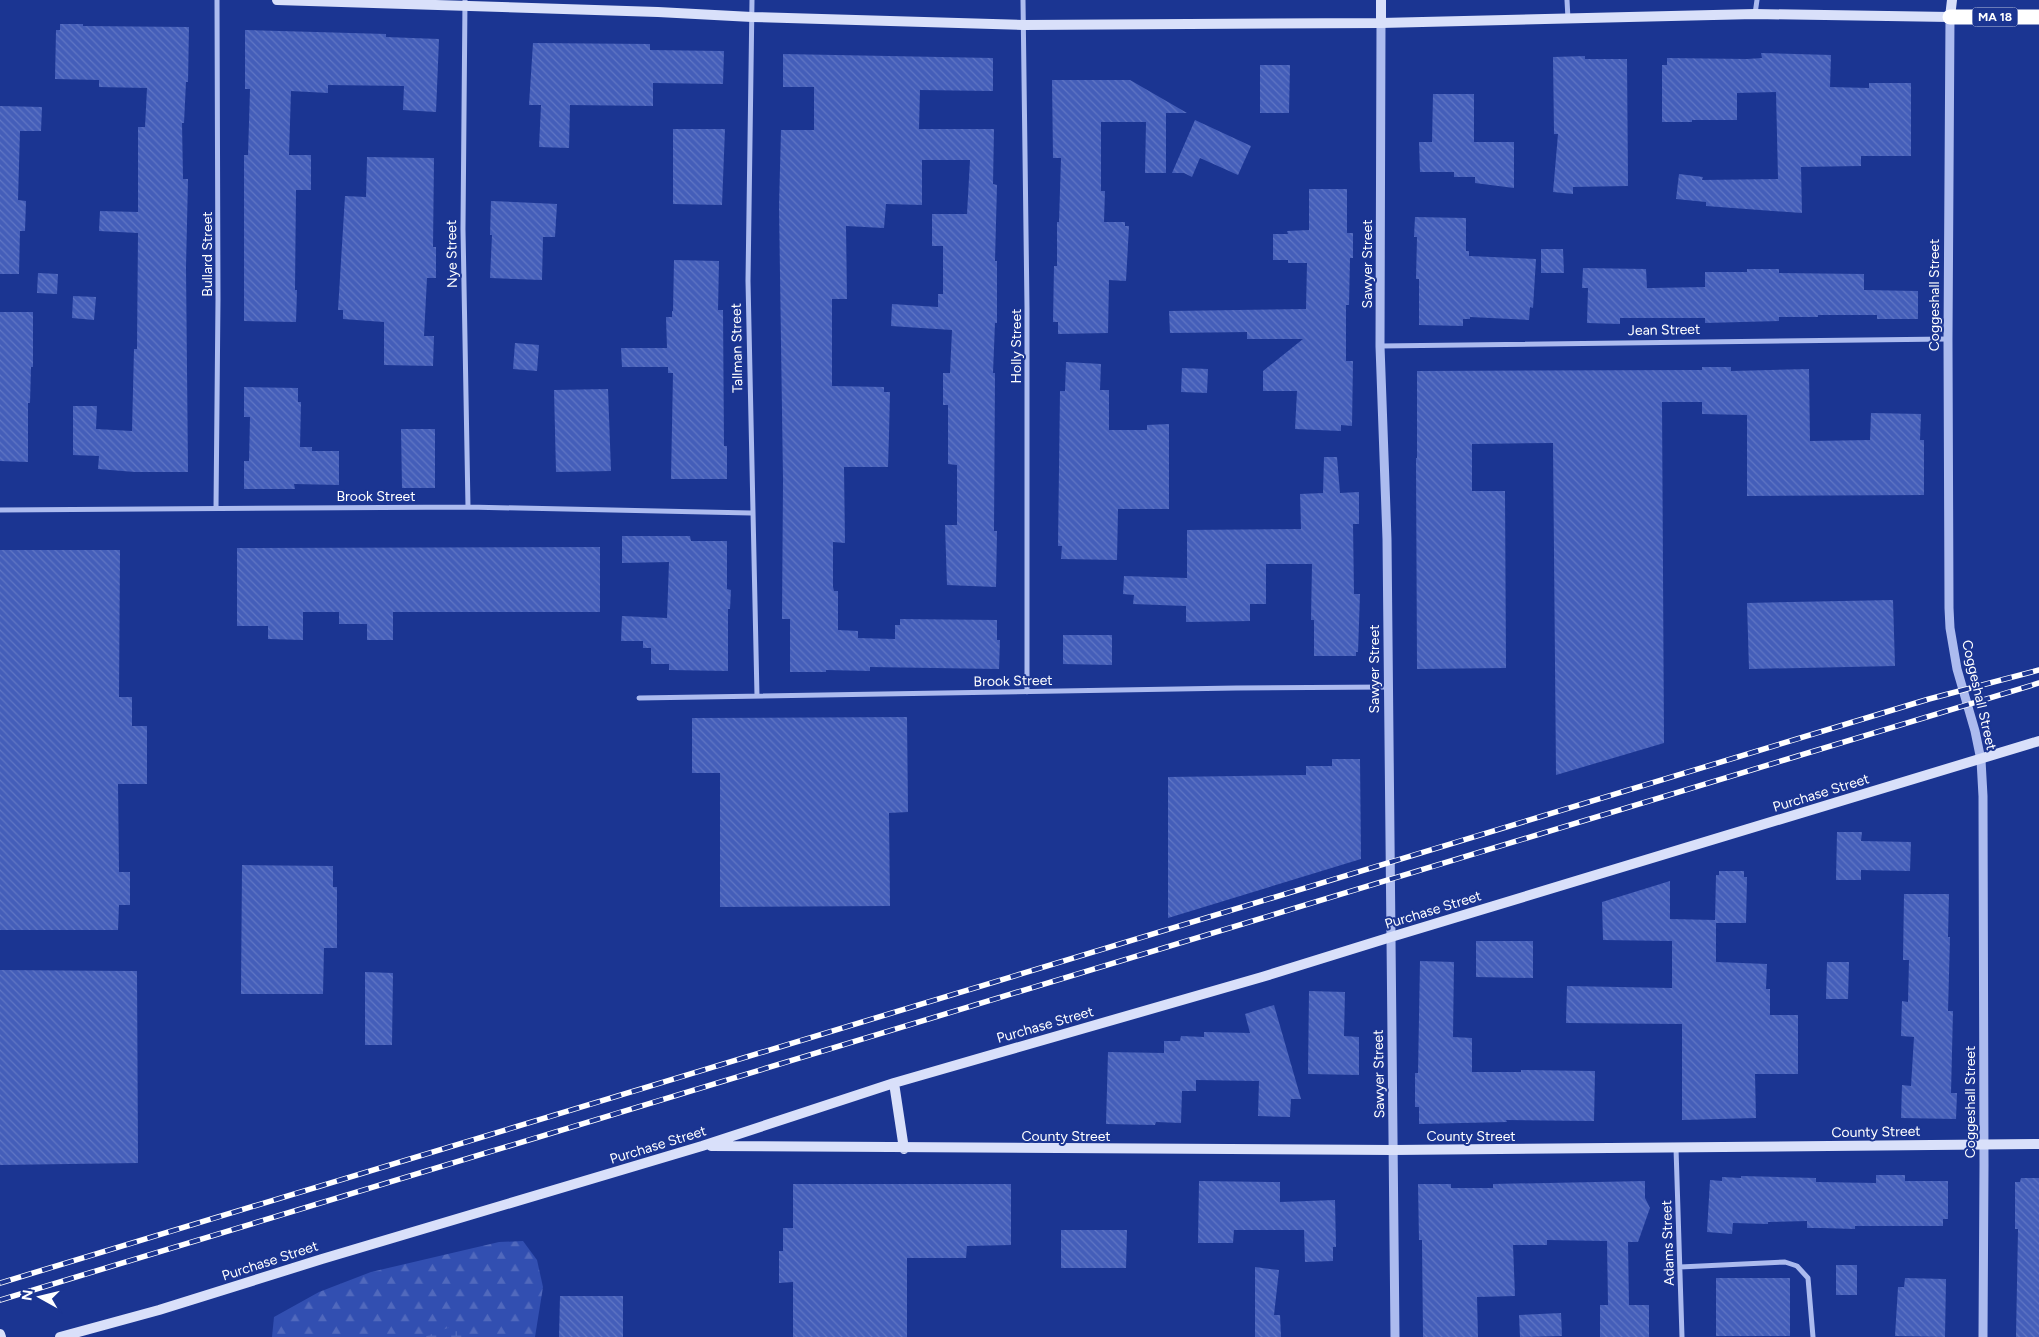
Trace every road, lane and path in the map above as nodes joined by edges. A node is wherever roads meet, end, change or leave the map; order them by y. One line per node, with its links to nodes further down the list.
1 (217, 0): 20 (street, Bullard Street)
2 (277, 0): 9 (main road, MA 18)
3 (752, 0): 12 (street, Tallman Street)
4 (1023, 0): 16 (street, Holly Street)
5 (1381, 0): 15 (main road, Sawyer Street)
6 (1568, 0): 14 (street)
7 (1757, 0): 10 (street)
8 (1952, 0): 11 (main road, Coggeshall Street)
9 (465, 3): 12 (main road, MA 18); 19 (street, Nye Street)
10 (1755, 14): 11 (main road, MA 18); 14 (main road, MA 18)
11 (1950, 16): 13 (highway, MA 18); 17 (street, Coggeshall Street)
12 (752, 17): 16 (main road, MA 18); 22 (street, Tallman Street)
13 (2039, 17)
14 (1568, 20): 15 (main road, MA 18)
15 (1381, 23): 16 (main road, MA 18); 18 (street, Sawyer Street)
16 (1023, 25): 24 (street, Holly Street)
17 (1948, 339): 18 (street, Jean Street); 28 (street, Coggeshall Street)
18 (1380, 346): 23 (street, Sawyer Street)
19 (468, 507): 20 (street, Brook Street); 22 (street, Brook Street)
20 (216, 508): 21 (street, Brook Street)
21 (0, 510)
22 (751, 513): 25 (street, Tallman Street)
23 (1388, 687): 24 (street, Brook Street); 29 (street, Sawyer Street)
24 (1027, 692): 25 (street, Brook Street)
25 (757, 696): 26 (street, Brook Street)
26 (639, 698)
27 (2039, 741): 28 (main road, Purchase Street)
28 (1981, 760): 29 (main road, Purchase Street); 32 (street, Coggeshall Street)
29 (1391, 937): 30 (main road, Purchase Street); 36 (street, Sawyer Street)
30 (894, 1083): 33 (main road, Purchase Street); 35 (main road)
31 (2039, 1144): 32 (main road, County Street)
32 (1984, 1145): 34 (main road, County Street); 42 (street, Coggeshall Street)
33 (702, 1146): 35 (main road, County Street); 38 (main road, Purchase Street)
34 (1676, 1148): 36 (main road, County Street); 37 (street, Adams Street)
35 (904, 1149): 36 (main road, County Street)
36 (1393, 1150): 39 (street, Sawyer Street)
37 (1680, 1267): 40 (street, Adams Street); 41 (street)
38 (60, 1337)
39 (1395, 1337)
40 (1682, 1337)
41 (1812, 1337)
42 (1983, 1337)

